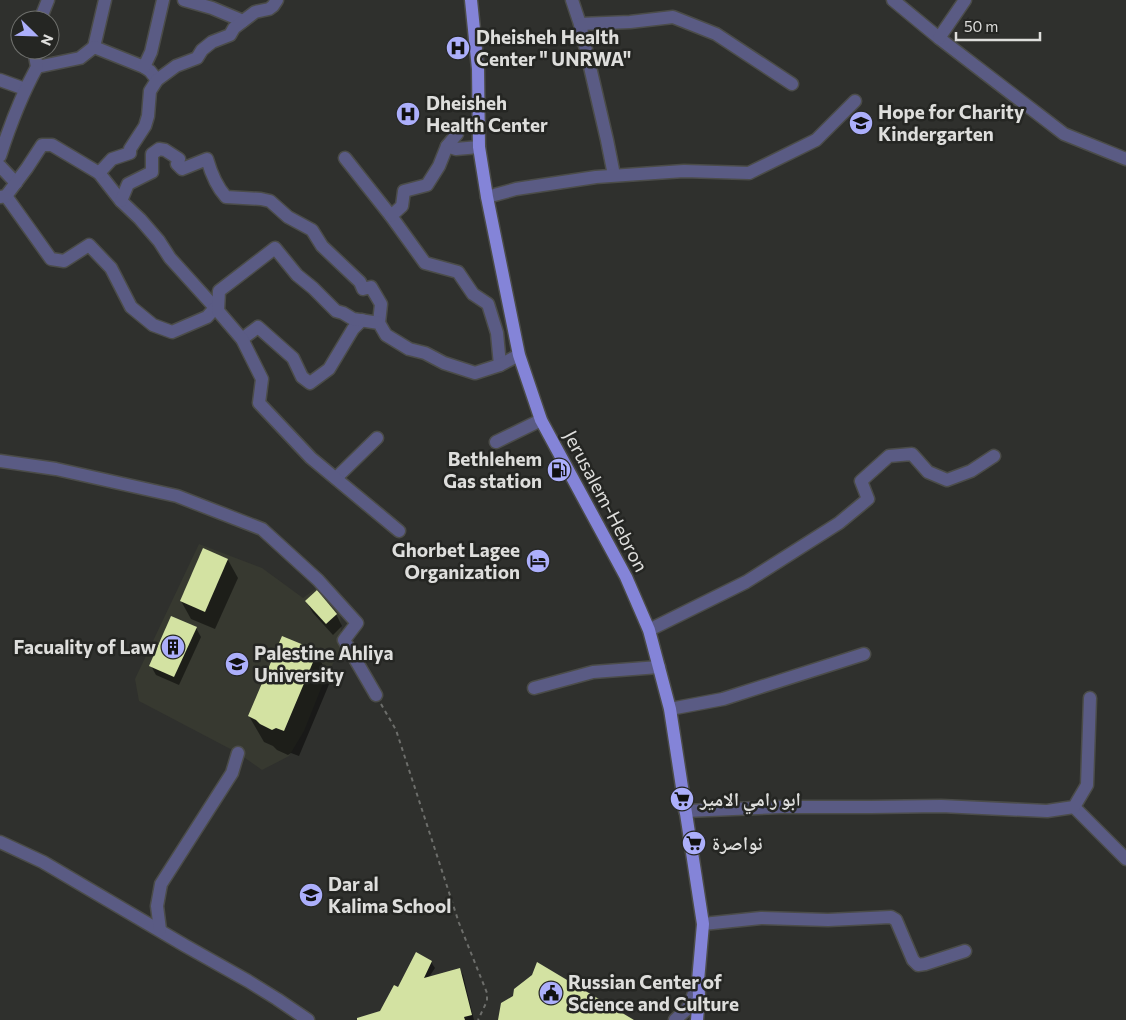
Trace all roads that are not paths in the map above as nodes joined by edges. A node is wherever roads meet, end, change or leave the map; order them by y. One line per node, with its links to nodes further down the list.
1 (106, 0): 13 (street)
2 (163, 0): 16 (street)
3 (184, 0): 9 (street)
4 (277, 0): 10 (street)
5 (471, 0): 24 (main road, Jerusalem-Hebron)
6 (572, 0): 11 (street)
7 (893, 0): 12 (street)
8 (965, 0): 12 (street)
9 (212, 4): 10 (street)
10 (243, 21): 18 (street)
11 (580, 24): 19 (street); 30 (street)
12 (939, 38): 27 (street)
13 (94, 47): 15 (street); 16 (street)
14 (36, 60): 15 (street)
15 (37, 67): 20 (street)
16 (144, 67): 18 (street)
17 (0, 80): 20 (street)
18 (157, 80): 29 (street)
19 (792, 84)
20 (25, 89): 25 (street)
21 (855, 101): 30 (street)
22 (457, 134): 23 (street)
23 (447, 146): 24 (street); 35 (street)
24 (479, 147): 33 (main road, Jerusalem-Hebron)
25 (0, 156)
26 (345, 158): 35 (street)
27 (1126, 159)
28 (0, 166): 31 (street)
29 (99, 173): 31 (street); 34 (street)
30 (614, 176): 33 (street)
31 (16, 183): 32 (street)
32 (3, 196): 36 (street)
33 (487, 198): 40 (main road, Jerusalem-Hebron)
34 (121, 201): 36 (street); 38 (street)
35 (391, 216): 41 (street)
36 (217, 309): 37 (street); 39 (street)
37 (362, 320): 38 (street); 39 (street)
38 (379, 323): 41 (street)
39 (242, 339): 47 (street)
40 (519, 355): 41 (street); 42 (main road, Jerusalem-Hebron)
41 (500, 365)
42 (541, 420): 44 (street); 49 (main road, Jerusalem-Hebron)
43 (377, 438): 47 (street)
44 (496, 442)
45 (994, 456): 49 (street)
46 (0, 461): 53 (street)
47 (336, 478): 48 (street)
48 (398, 531)
49 (649, 630): 51 (main road, Jerusalem-Hebron)
50 (864, 654): 55 (street)
51 (659, 667): 52 (street); 55 (main road, Jerusalem-Hebron)
52 (534, 688)
53 (376, 695)
54 (1090, 698): 57 (street)
55 (670, 709): 58 (main road, Jerusalem-Hebron)
56 (238, 753): 62 (street)
57 (1074, 807): 58 (street); 60 (street)
58 (685, 810): 61 (main road, Jerusalem-Hebron)
59 (0, 842): 62 (street)
60 (1126, 859)
61 (703, 924): 63 (street); 64 (main road, Jerusalem-Hebron)
62 (160, 930): 65 (street)
63 (965, 951)
64 (698, 981): 66 (street); 67 (main road, Jerusalem-Hebron)
65 (308, 1020)
66 (676, 1020)
67 (697, 1020)

